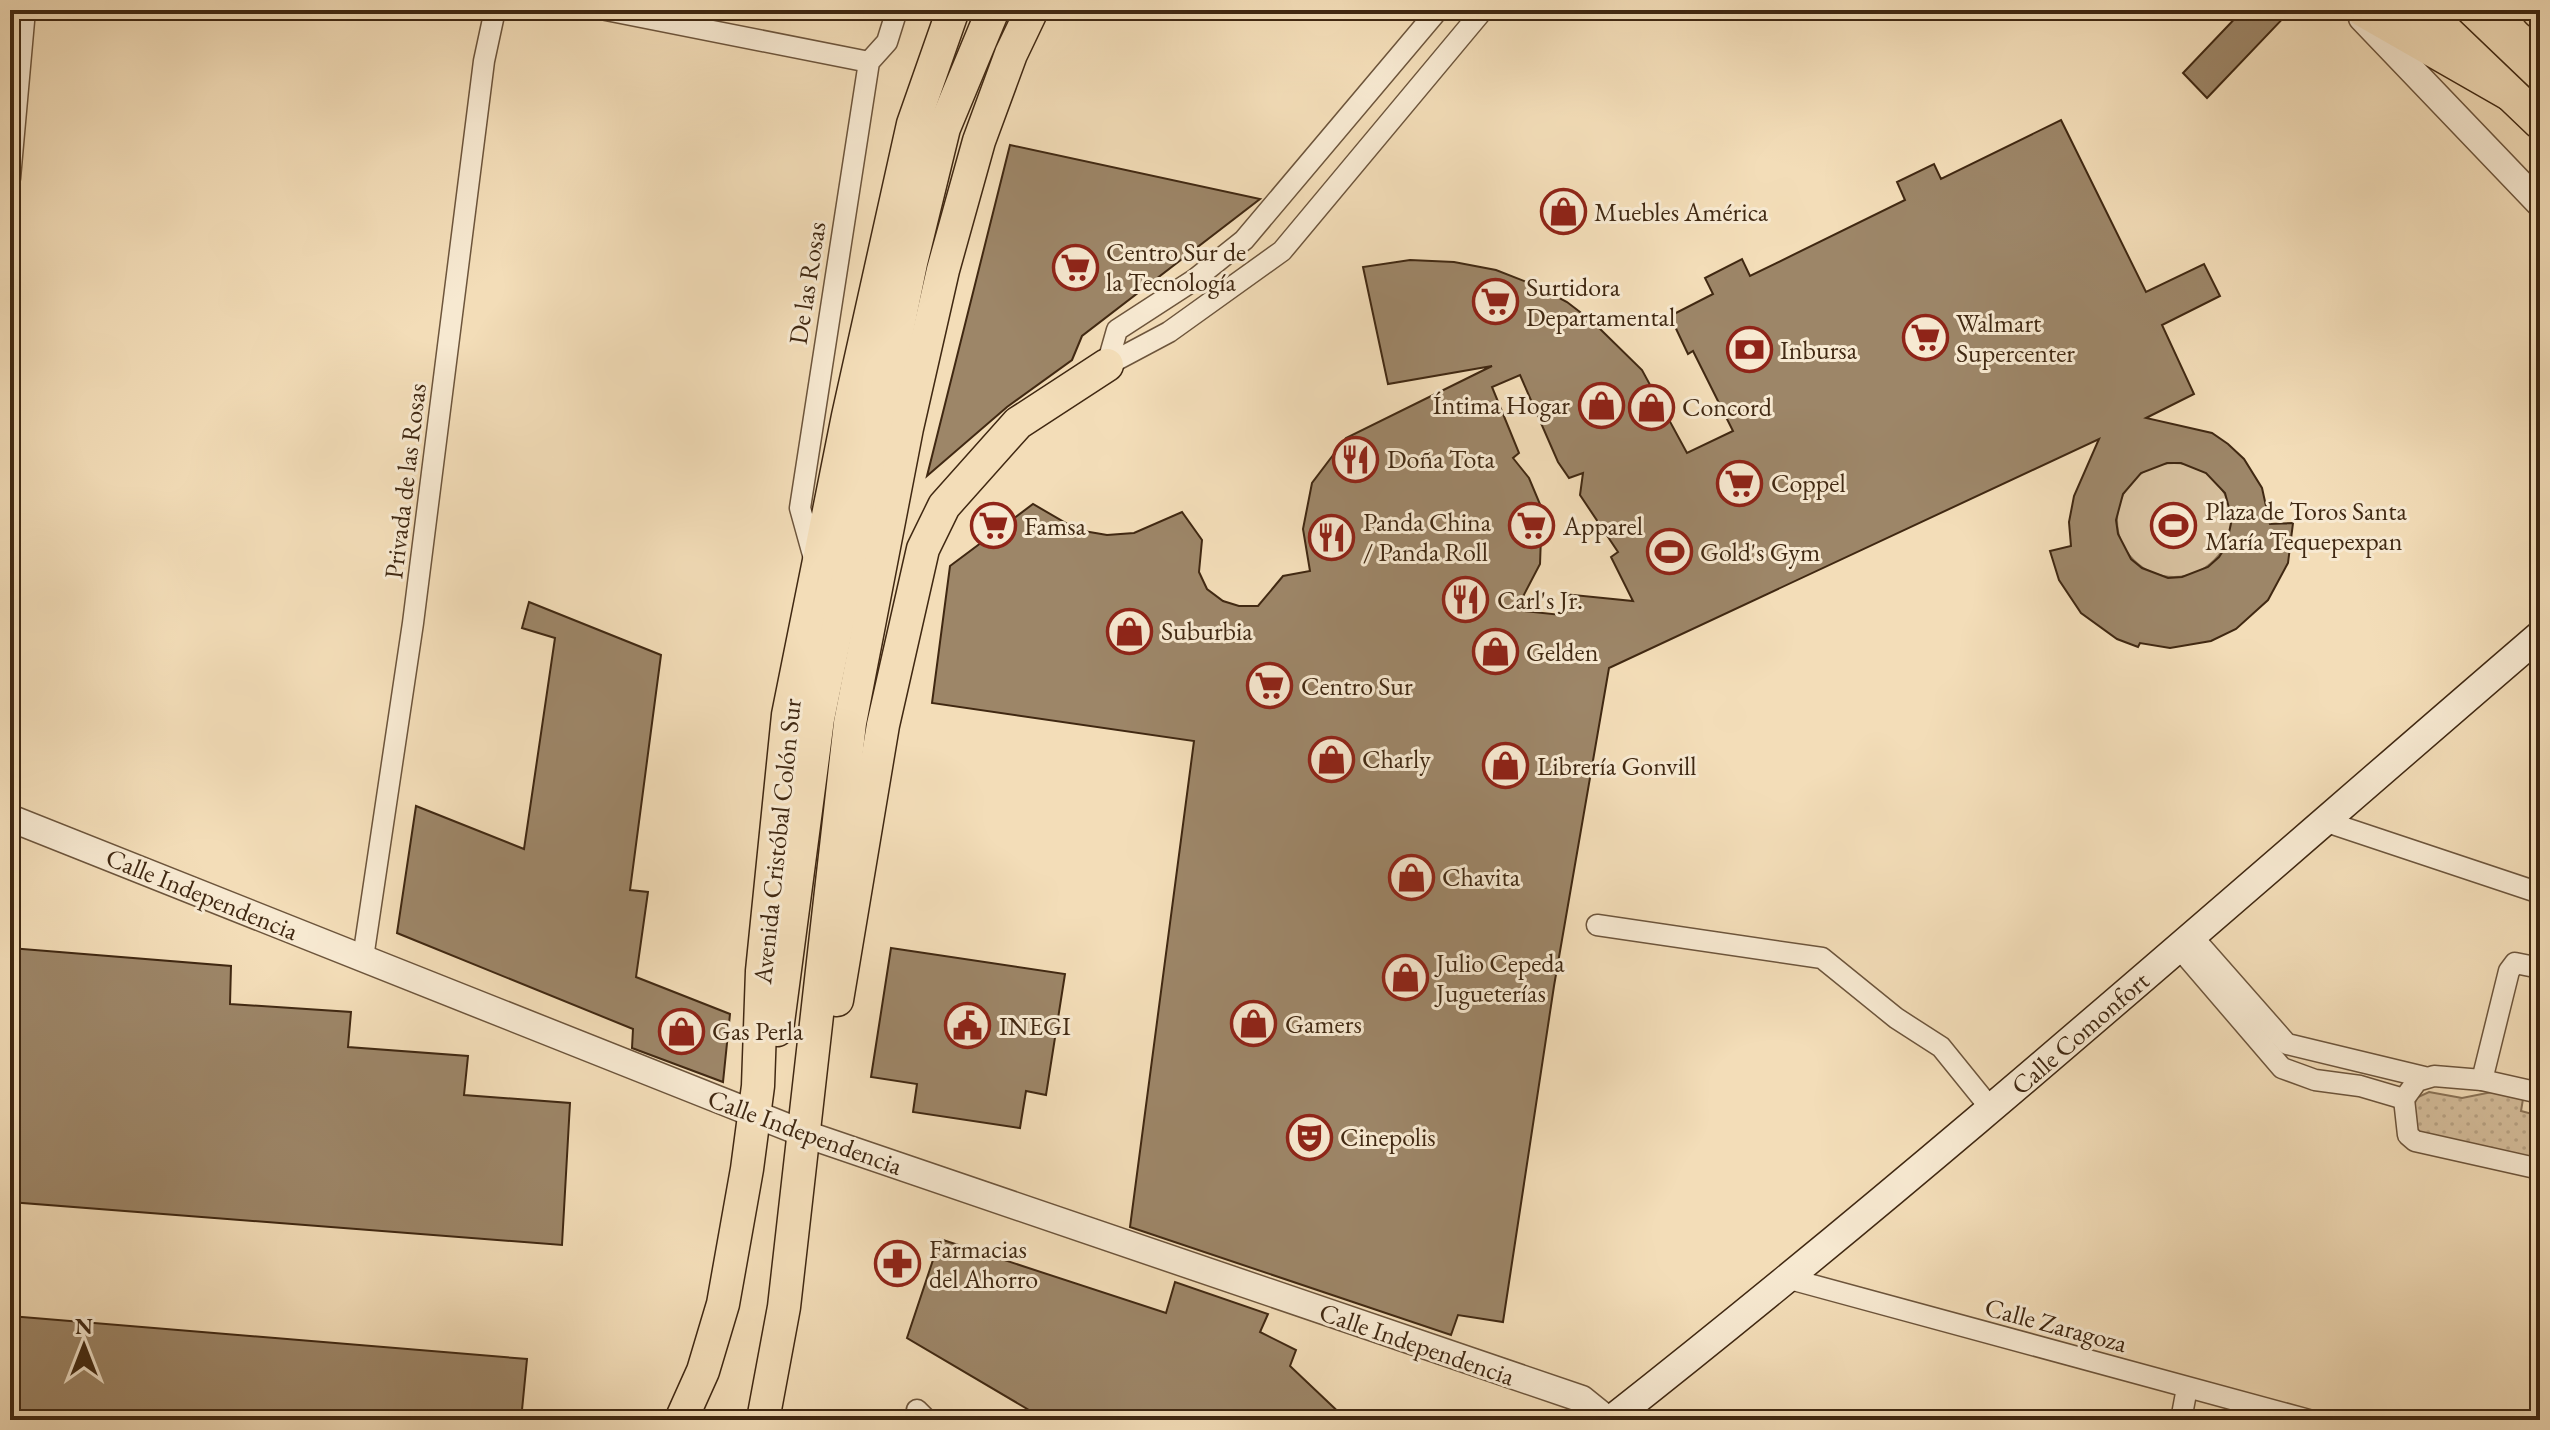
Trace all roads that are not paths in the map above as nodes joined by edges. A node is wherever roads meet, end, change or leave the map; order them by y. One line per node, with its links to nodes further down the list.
1 (25, 10): 16 (street)
2 (495, 10): 26 (street, Privada de las Rosas)
3 (606, 10): 13 (street)
4 (897, 10): 13 (street, De las Rosas)
5 (953, 10): 19 (main road, Avenida Cristóbal Colón Sur)
6 (993, 10): 33 (main road)
7 (1032, 10): 31 (main road)
8 (1438, 10): 18 (street)
9 (1483, 10): 18 (street)
10 (2354, 10): 17 (street)
11 (2364, 10): 14 (highway)
12 (2423, 10): 14 (highway)
13 (869, 62): 19 (street, De las Rosas)
14 (2509, 93): 15 (highway)
15 (2540, 122)
16 (10, 178)
17 (2540, 204)
18 (1107, 365): 31 (main road)
19 (817, 570): 33 (main road, Avenida Cristóbal Colón Sur)
20 (2540, 635): 22 (main road, Calle Comonfort)
21 (10, 818): 26 (street, Calle Independencia)
22 (2324, 821): 23 (street); 25 (main road, Calle Comonfort)
23 (2540, 893)
24 (1597, 925): 34 (street)
25 (2185, 942): 28 (street); 32 (street); 34 (main road, Calle Comonfort)
26 (363, 958): 33 (street, Calle Independencia)
27 (2540, 968): 29 (street)
28 (2424, 1077): 29 (street); 32 (street)
29 (2482, 1080): 30 (street)
30 (2540, 1093)
31 (809, 1094): 35 (main road)
32 (2404, 1099): 36 (street)
33 (757, 1100): 35 (street, Calle Independencia); 39 (main road, Avenida Cristóbal Colón Sur)
34 (1992, 1110): 37 (main road, Calle Comonfort)
35 (805, 1134): 40 (main road); 41 (street, Calle Independencia)
36 (2540, 1169)
37 (1790, 1279): 38 (street, Calle Zaragoza); 41 (main road, Calle Comonfort)
38 (2187, 1388): 42 (street); 43 (street, Calle Zaragoza)
39 (681, 1420)
40 (763, 1420)
41 (1610, 1420)
42 (2181, 1420)
43 (2309, 1420)

